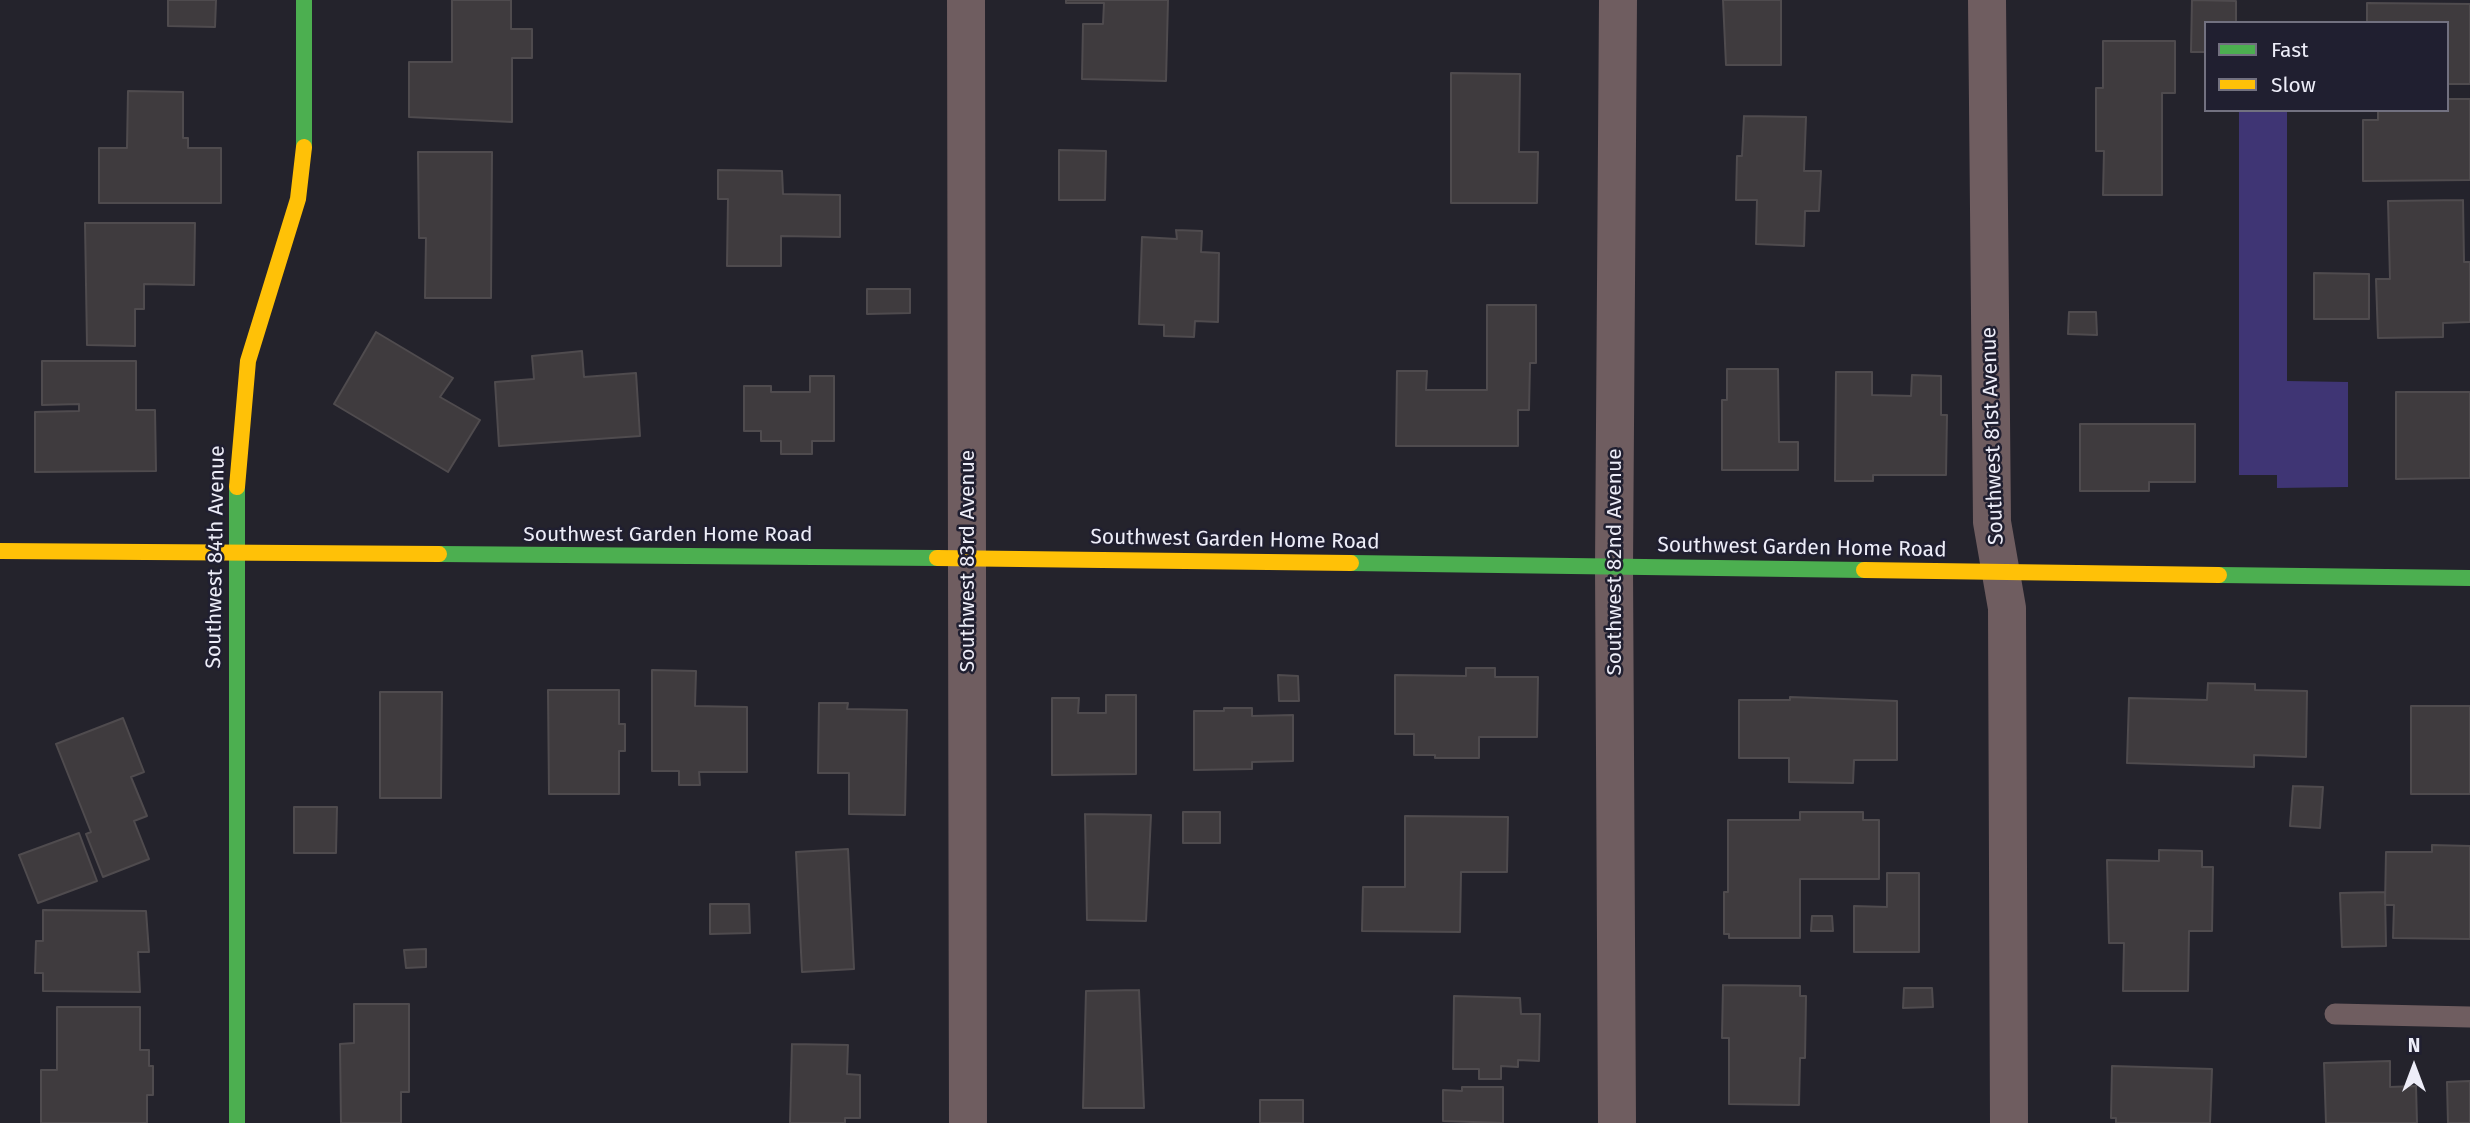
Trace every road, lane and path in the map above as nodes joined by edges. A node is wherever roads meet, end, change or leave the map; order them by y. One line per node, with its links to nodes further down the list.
1 (304, 0): 6 (main road, Southwest 84th Avenue)
2 (966, 0): 7 (street, Southwest 83rd Avenue)
3 (1618, 0): 8 (street, Southwest 82nd Avenue)
4 (1987, 0): 9 (street, Southwest 81st Avenue)
5 (0, 551): 6 (main road, Southwest Garden Home Road)
6 (234, 552): 7 (main road, Southwest Garden Home Road); 13 (main road, Southwest 84th Avenue)
7 (968, 558): 8 (main road, Southwest Garden Home Road); 14 (street, Southwest 83rd Avenue)
8 (1614, 567): 9 (main road, Southwest Garden Home Road); 15 (street, Southwest 82nd Avenue)
9 (2000, 571): 10 (main road, Southwest Garden Home Road); 16 (street, Southwest 81st Avenue)
10 (2470, 579)
11 (2336, 1014): 12 (lane)
12 (2470, 1017)
13 (237, 1123)
14 (968, 1123)
15 (1617, 1123)
16 (2009, 1123)

